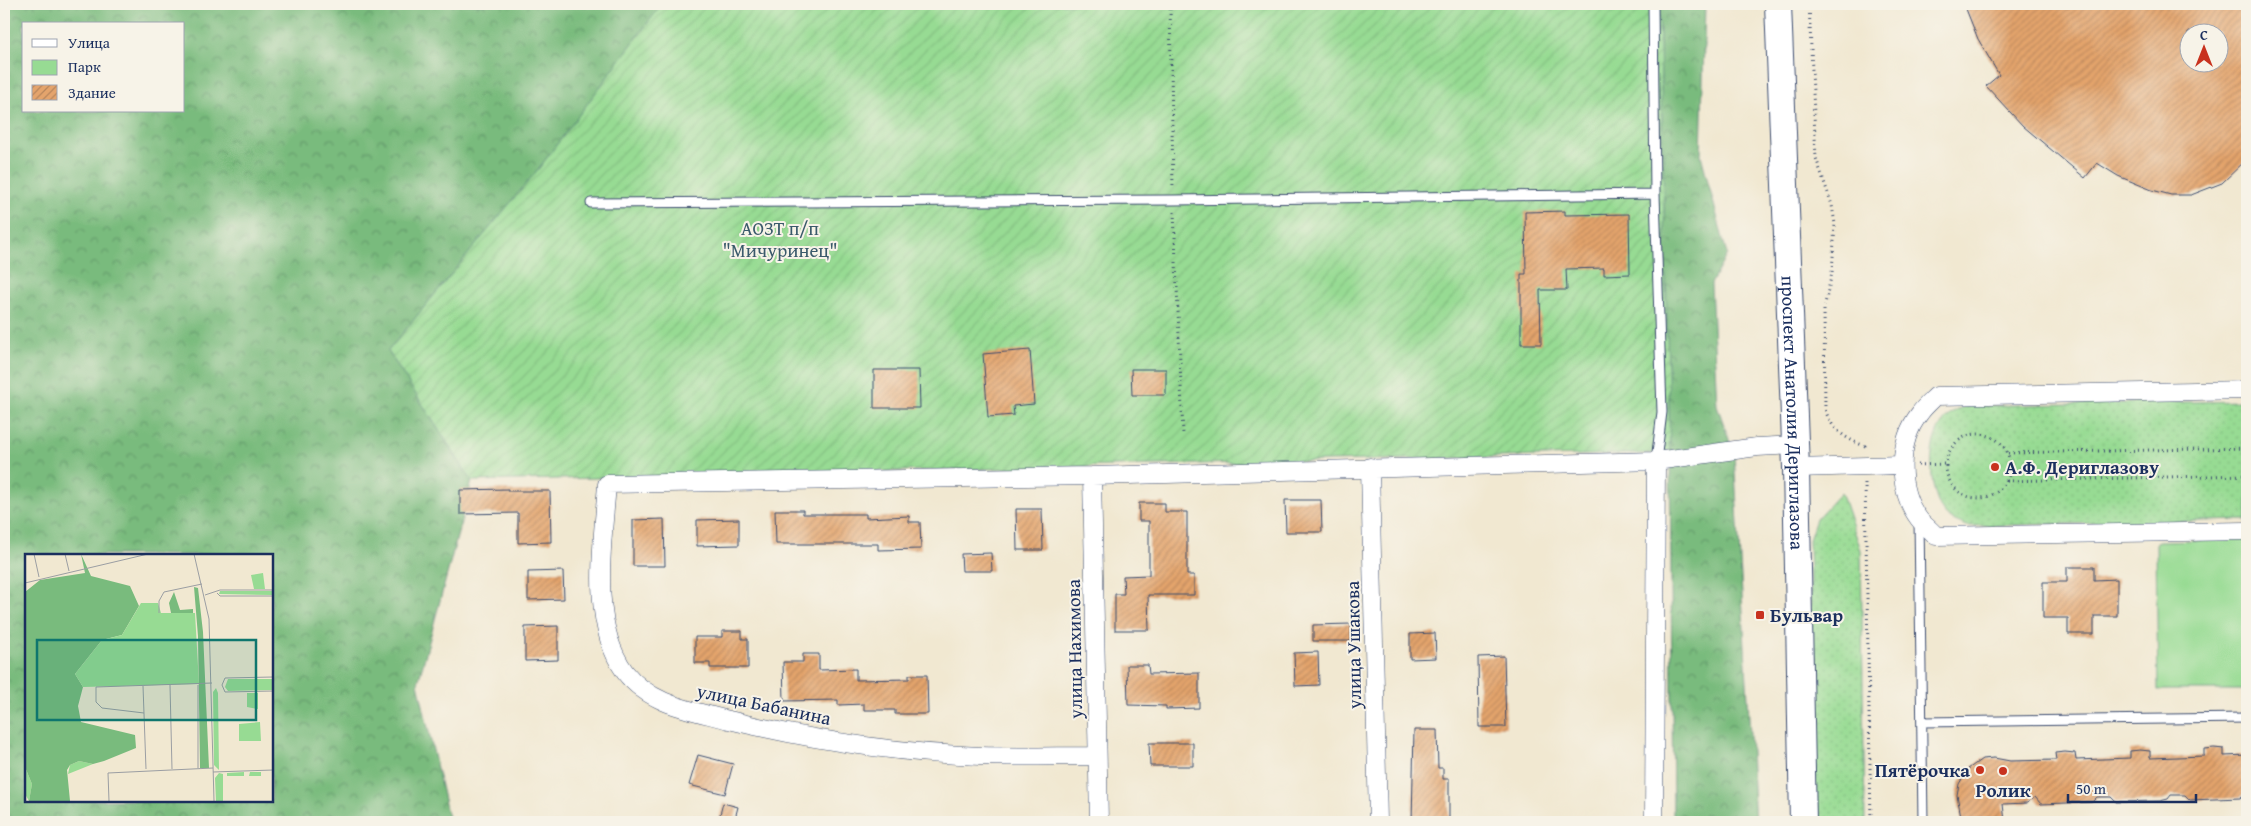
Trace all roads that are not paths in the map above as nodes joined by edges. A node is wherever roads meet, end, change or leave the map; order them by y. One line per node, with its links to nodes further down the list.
1 (1653, 4): 3 (lane)
2 (1778, 4): 6 (main road, проспект Анатолия Дериглазова)
3 (1655, 194): 4 (lane); 7 (lane)
4 (591, 203)
5 (2247, 390): 8 (street)
6 (1795, 456): 7 (street); 8 (street); 19 (main road, проспект Анатолия Дериглазова)
7 (1656, 461): 9 (street); 18 (street)
8 (1902, 465): 11 (street)
9 (1370, 468): 10 (street); 17 (street, улица Ушакова)
10 (1092, 476): 15 (street, улица Нахимова); 15 (street, улица Бабанина)
11 (1919, 519): 12 (street); 14 (lane)
12 (2247, 531)
13 (2247, 718): 14 (lane)
14 (1922, 722): 20 (lane)
15 (1097, 756): 16 (street, улица Нахимова)
16 (1099, 822)
17 (1378, 822)
18 (1654, 822)
19 (1803, 822)
20 (1923, 822)

